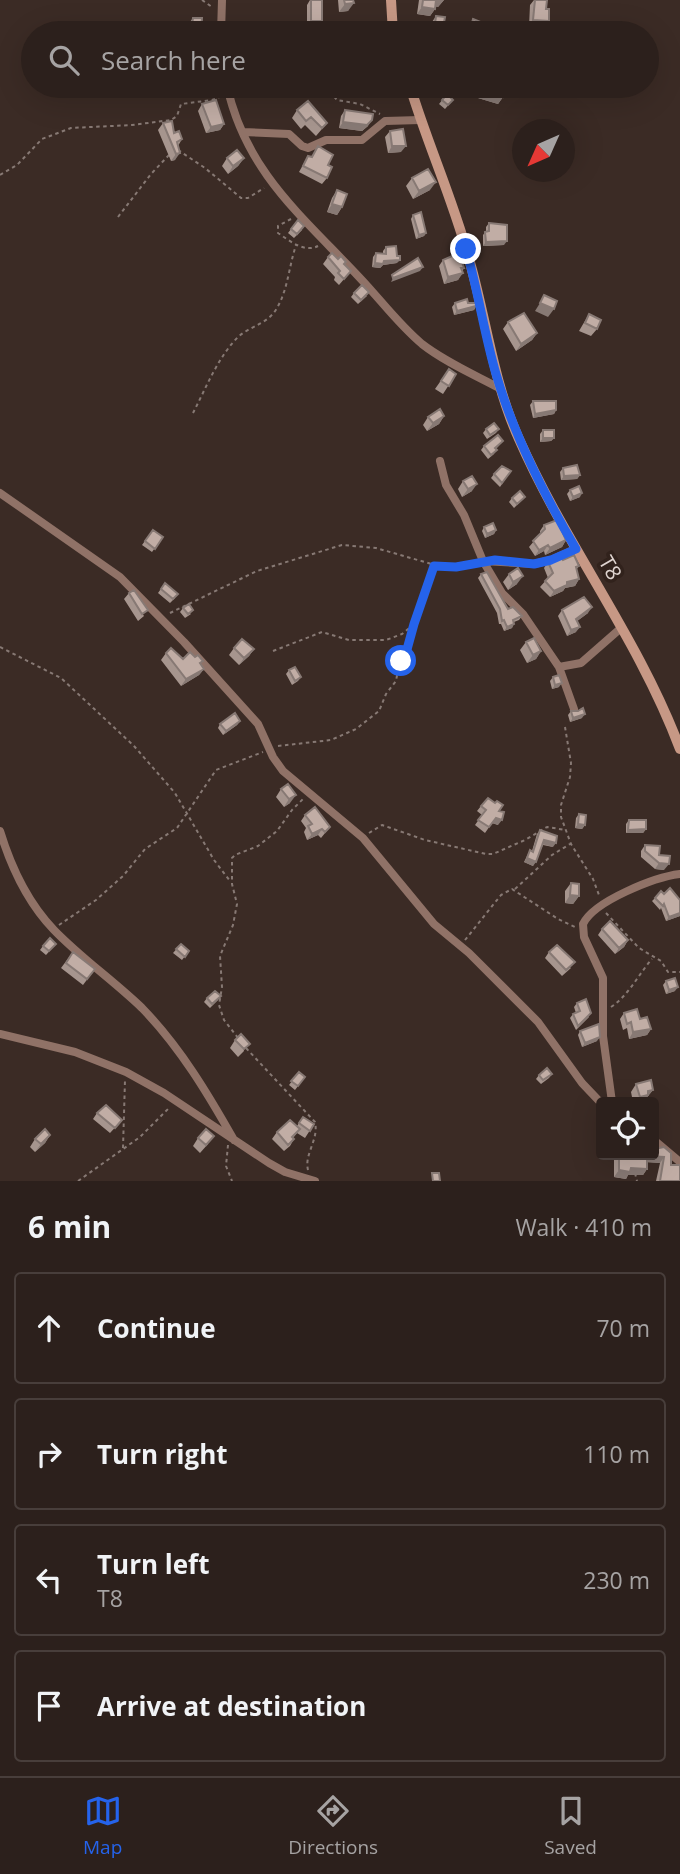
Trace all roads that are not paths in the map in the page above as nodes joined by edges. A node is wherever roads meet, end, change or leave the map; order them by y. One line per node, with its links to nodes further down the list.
1 (222, 0): 3 (street)
2 (391, 0): 4 (street)
3 (221, 21)
4 (392, 21)
5 (230, 98): 8 (street)
6 (414, 98): 7 (street, T8)
7 (420, 120): 8 (street); 9 (street, T8)
8 (243, 132): 9 (street)
9 (501, 389): 12 (street, T8)
10 (439, 461): 13 (street)
11 (0, 493): 22 (street)
12 (576, 549): 13 (street); 14 (street, T8)
13 (484, 561): 15 (street)
14 (621, 628): 15 (street); 17 (street, T8)
15 (559, 667): 16 (street)
16 (574, 709)
17 (679, 744)
18 (0, 831): 23 (street)
19 (680, 874): 21 (street)
20 (0, 1034): 23 (street)
21 (611, 1097)
22 (596, 1098)
23 (232, 1139): 26 (street)
24 (659, 1144): 25 (street)
25 (680, 1162)
26 (314, 1181)

